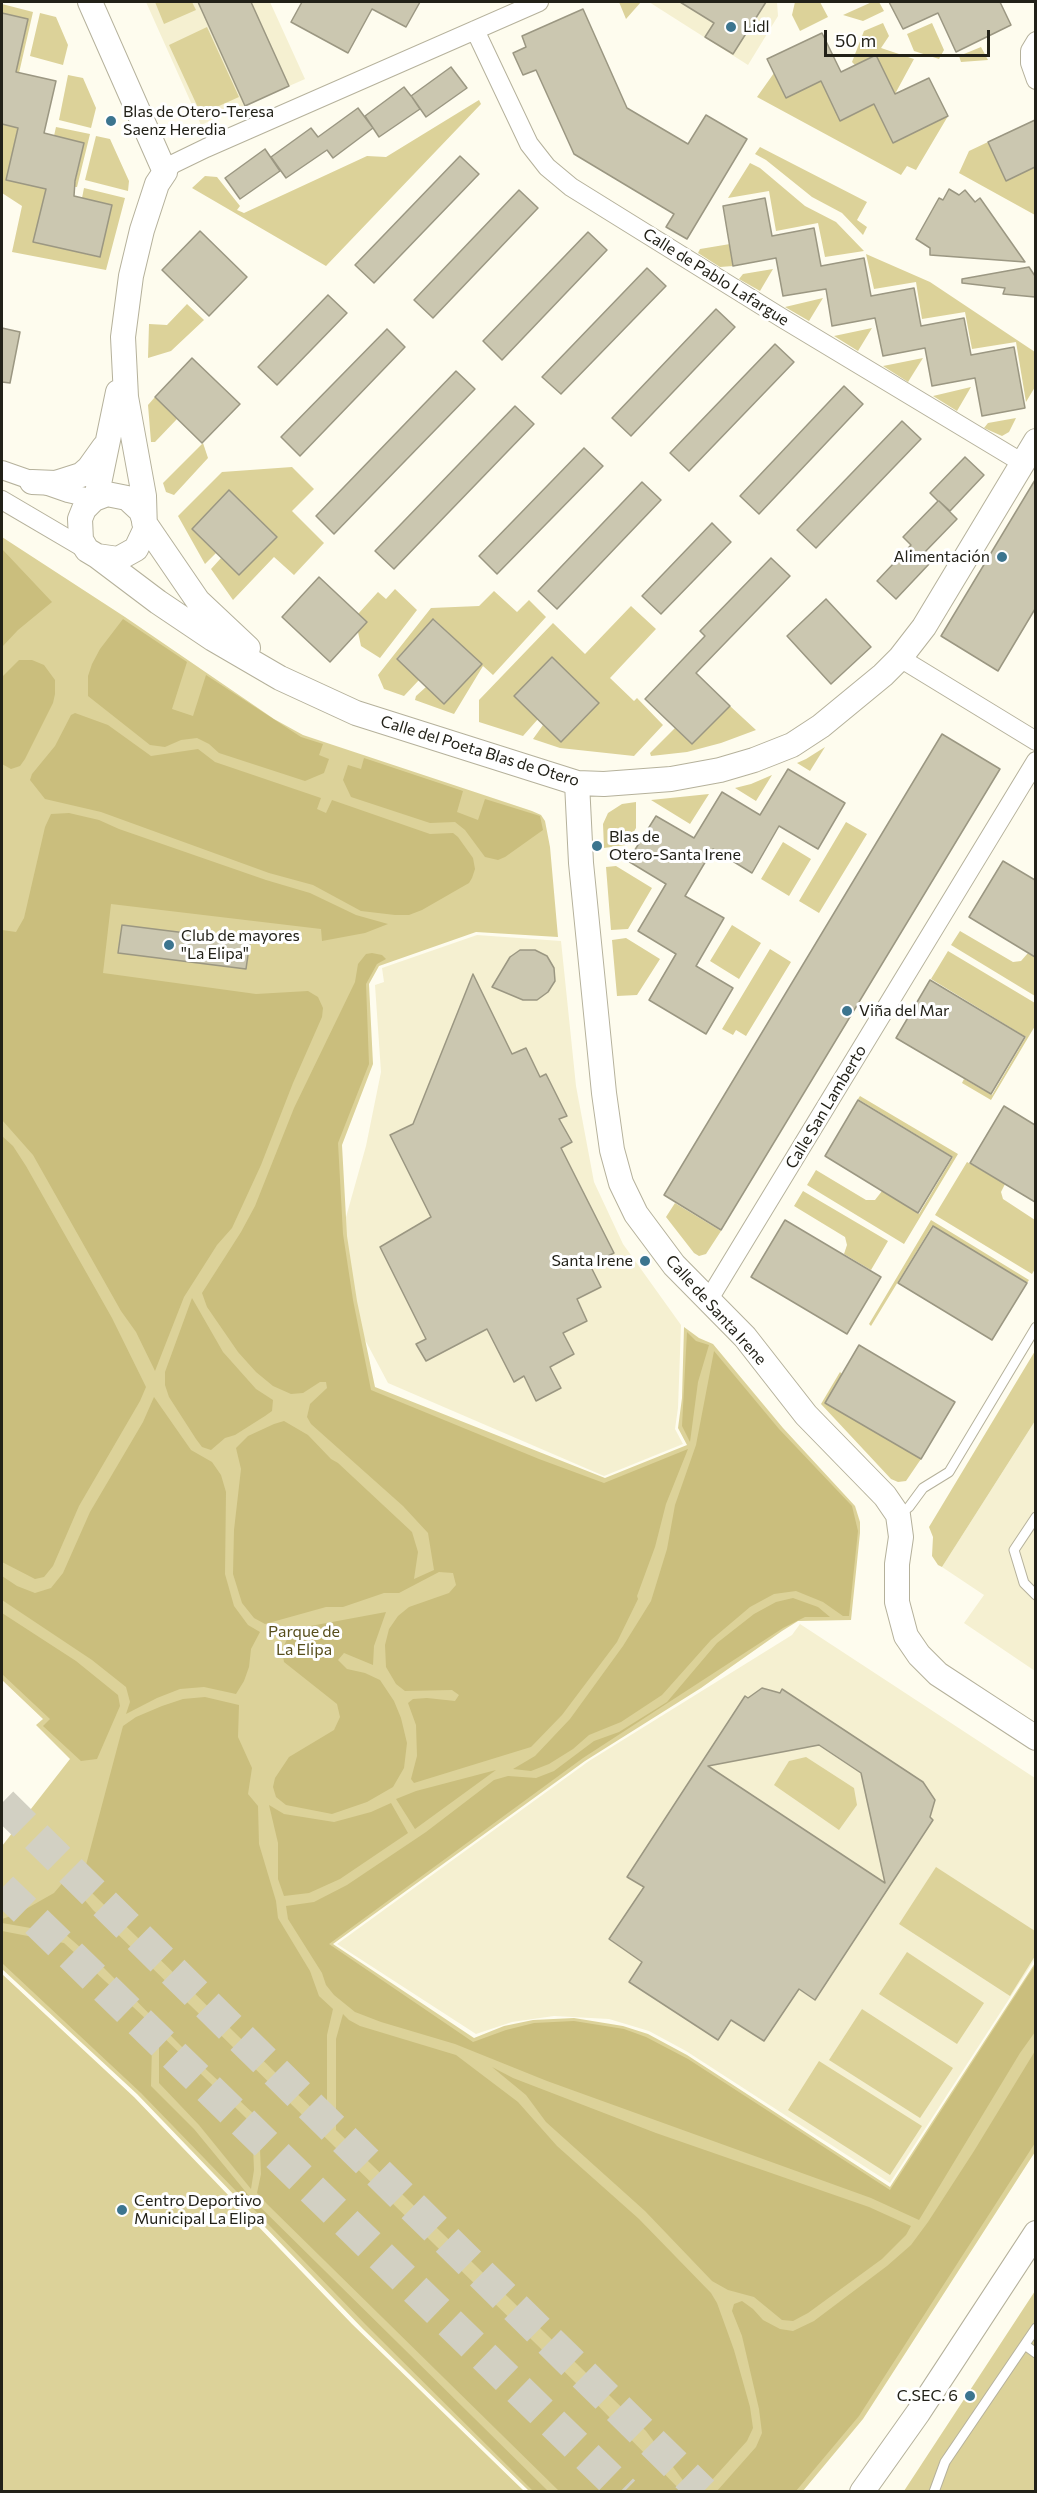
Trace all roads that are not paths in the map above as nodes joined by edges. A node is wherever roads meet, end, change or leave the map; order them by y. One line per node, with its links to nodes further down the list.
1 (90, 2): 6 (street)
2 (529, 4): 3 (street)
3 (475, 30): 6 (street); 10 (street, Calle de Pablo Lafargue)
4 (1035, 41): 5 (street)
5 (1035, 80)
6 (165, 171): 7 (street)
7 (123, 362): 8 (street); 15 (street)
8 (110, 437): 12 (street); 13 (street)
9 (1035, 441): 10 (street, Calle del Poeta Blas de Otero)
10 (1021, 462): 17 (street, Calle del Poeta Blas de Otero)
11 (2, 470): 12 (street)
12 (32, 482): 13 (street)
13 (95, 499): 15 (street, Calle del Poeta Blas de Otero); 16 (street)
14 (2, 500): 16 (street)
15 (144, 521): 16 (street); 18 (street, Calle del Poeta Blas de Otero)
16 (92, 553): 18 (street, Calle del Poeta Blas de Otero)
17 (900, 658): 19 (street); 21 (street, Calle del Poeta Blas de Otero)
18 (280, 678): 21 (street, Calle del Poeta Blas de Otero)
19 (1035, 741)
20 (1035, 761): 22 (street, Calle San Lamberto)
21 (576, 783): 22 (street, Calle de Santa Irene)
22 (709, 1299): 24 (street, Calle de Santa Irene)
23 (1035, 1327): 24 (lane)
24 (898, 1515): 27 (street)
25 (1035, 1517): 26 (lane)
26 (1035, 1595)
27 (1035, 1738)
28 (1035, 2233): 32 (street)
29 (1035, 2328): 30 (lane)
30 (1025, 2345): 31 (lane); 33 (lane)
31 (1035, 2352)
32 (862, 2492)
33 (934, 2492)

